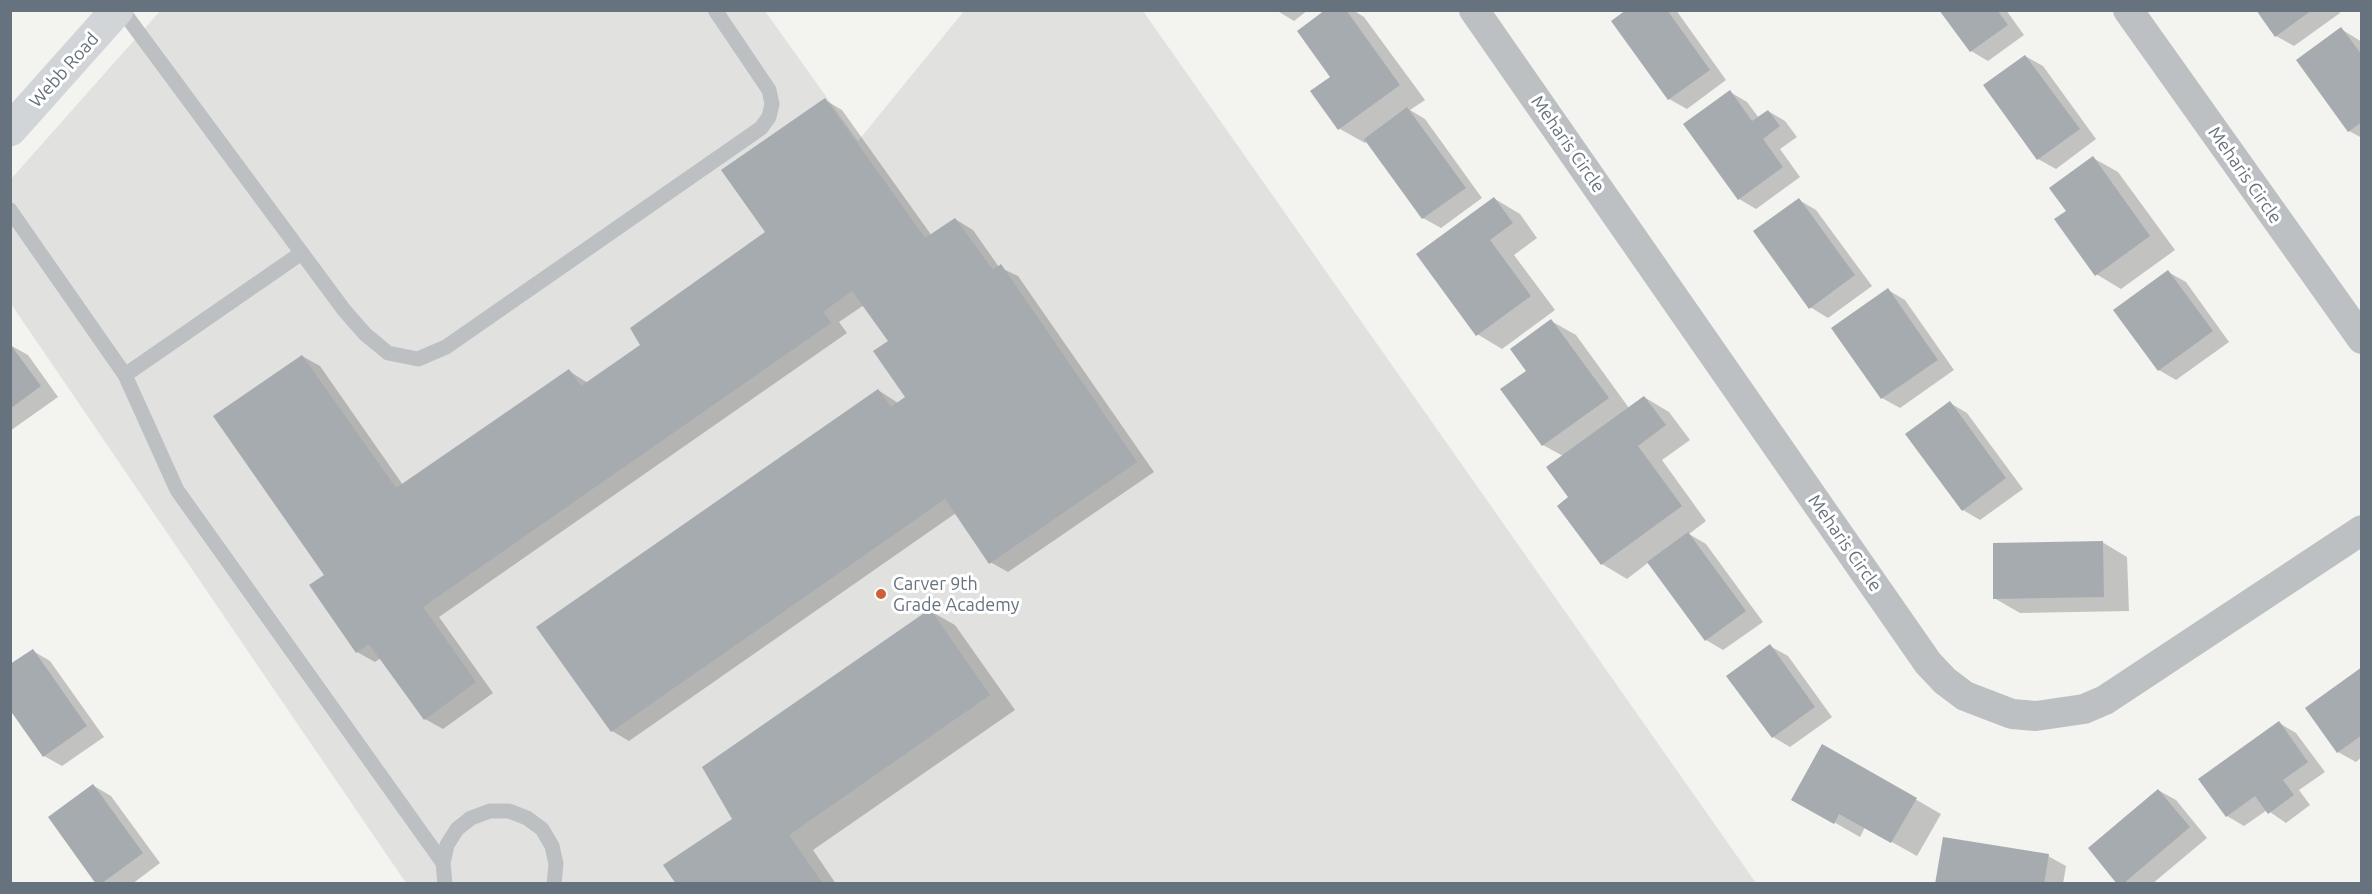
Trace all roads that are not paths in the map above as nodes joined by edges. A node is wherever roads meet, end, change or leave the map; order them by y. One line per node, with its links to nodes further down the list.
1 (117, 10): 6 (street, Webb Road)
2 (122, 10): 8 (lane)
3 (715, 10): 8 (lane)
4 (1474, 10): 11 (street, Meharis Circle)
5 (2128, 10): 9 (street, Meharis Circle)
6 (10, 130)
7 (10, 210): 10 (lane)
8 (300, 254): 10 (lane)
9 (2361, 339)
10 (125, 375): 12 (lane)
11 (2361, 531)
12 (443, 863): 13 (lane); 14 (lane)
13 (445, 884)
14 (554, 884)

